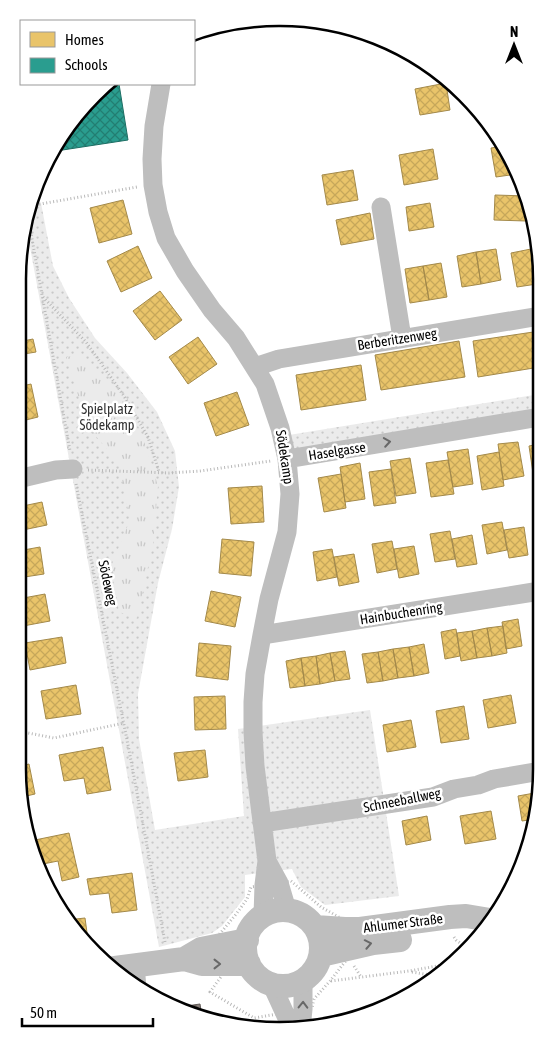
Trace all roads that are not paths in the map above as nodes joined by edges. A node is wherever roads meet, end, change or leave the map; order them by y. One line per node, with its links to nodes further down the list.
1 (161, 85): 5 (street, Södekamp)
2 (381, 207): 4 (street)
3 (533, 317): 4 (street, Berberitzenweg)
4 (402, 338): 5 (street, Berberitzenweg)
5 (255, 367): 7 (street, Södekamp)
6 (533, 418): 7 (street, Haselgasse, one-way to 6)
7 (288, 459): 11 (street, Södekamp)
8 (73, 469): 9 (street)
9 (26, 477)
10 (533, 592): 11 (street, Hainbuchenring)
11 (262, 635): 13 (street, Södekamp)
12 (533, 772): 13 (street, Schneeballweg)
13 (262, 824): 14 (street, Södekamp)
14 (267, 861): 15 (street, Södekamp); 16 (street, Södekamp)
15 (288, 910): 16 (main road); 19 (main road)
16 (263, 916): 20 (main road)
17 (483, 919): 19 (main road, Ahlumer Straße)
18 (477, 926): 21 (main road, Ahlumer Straße, one-way to 18)
19 (315, 927): 21 (main road)
20 (246, 940): 22 (main road); 23 (main road)
21 (320, 955): 25 (main road)
22 (176, 960): 23 (main road, one-way to 23); 24 (main road)
23 (249, 964): 26 (main road)
24 (131, 973)
25 (303, 980): 26 (main road); 28 (street, one-way to 25)
26 (271, 983): 27 (street)
27 (288, 1021)
28 (302, 1021)

